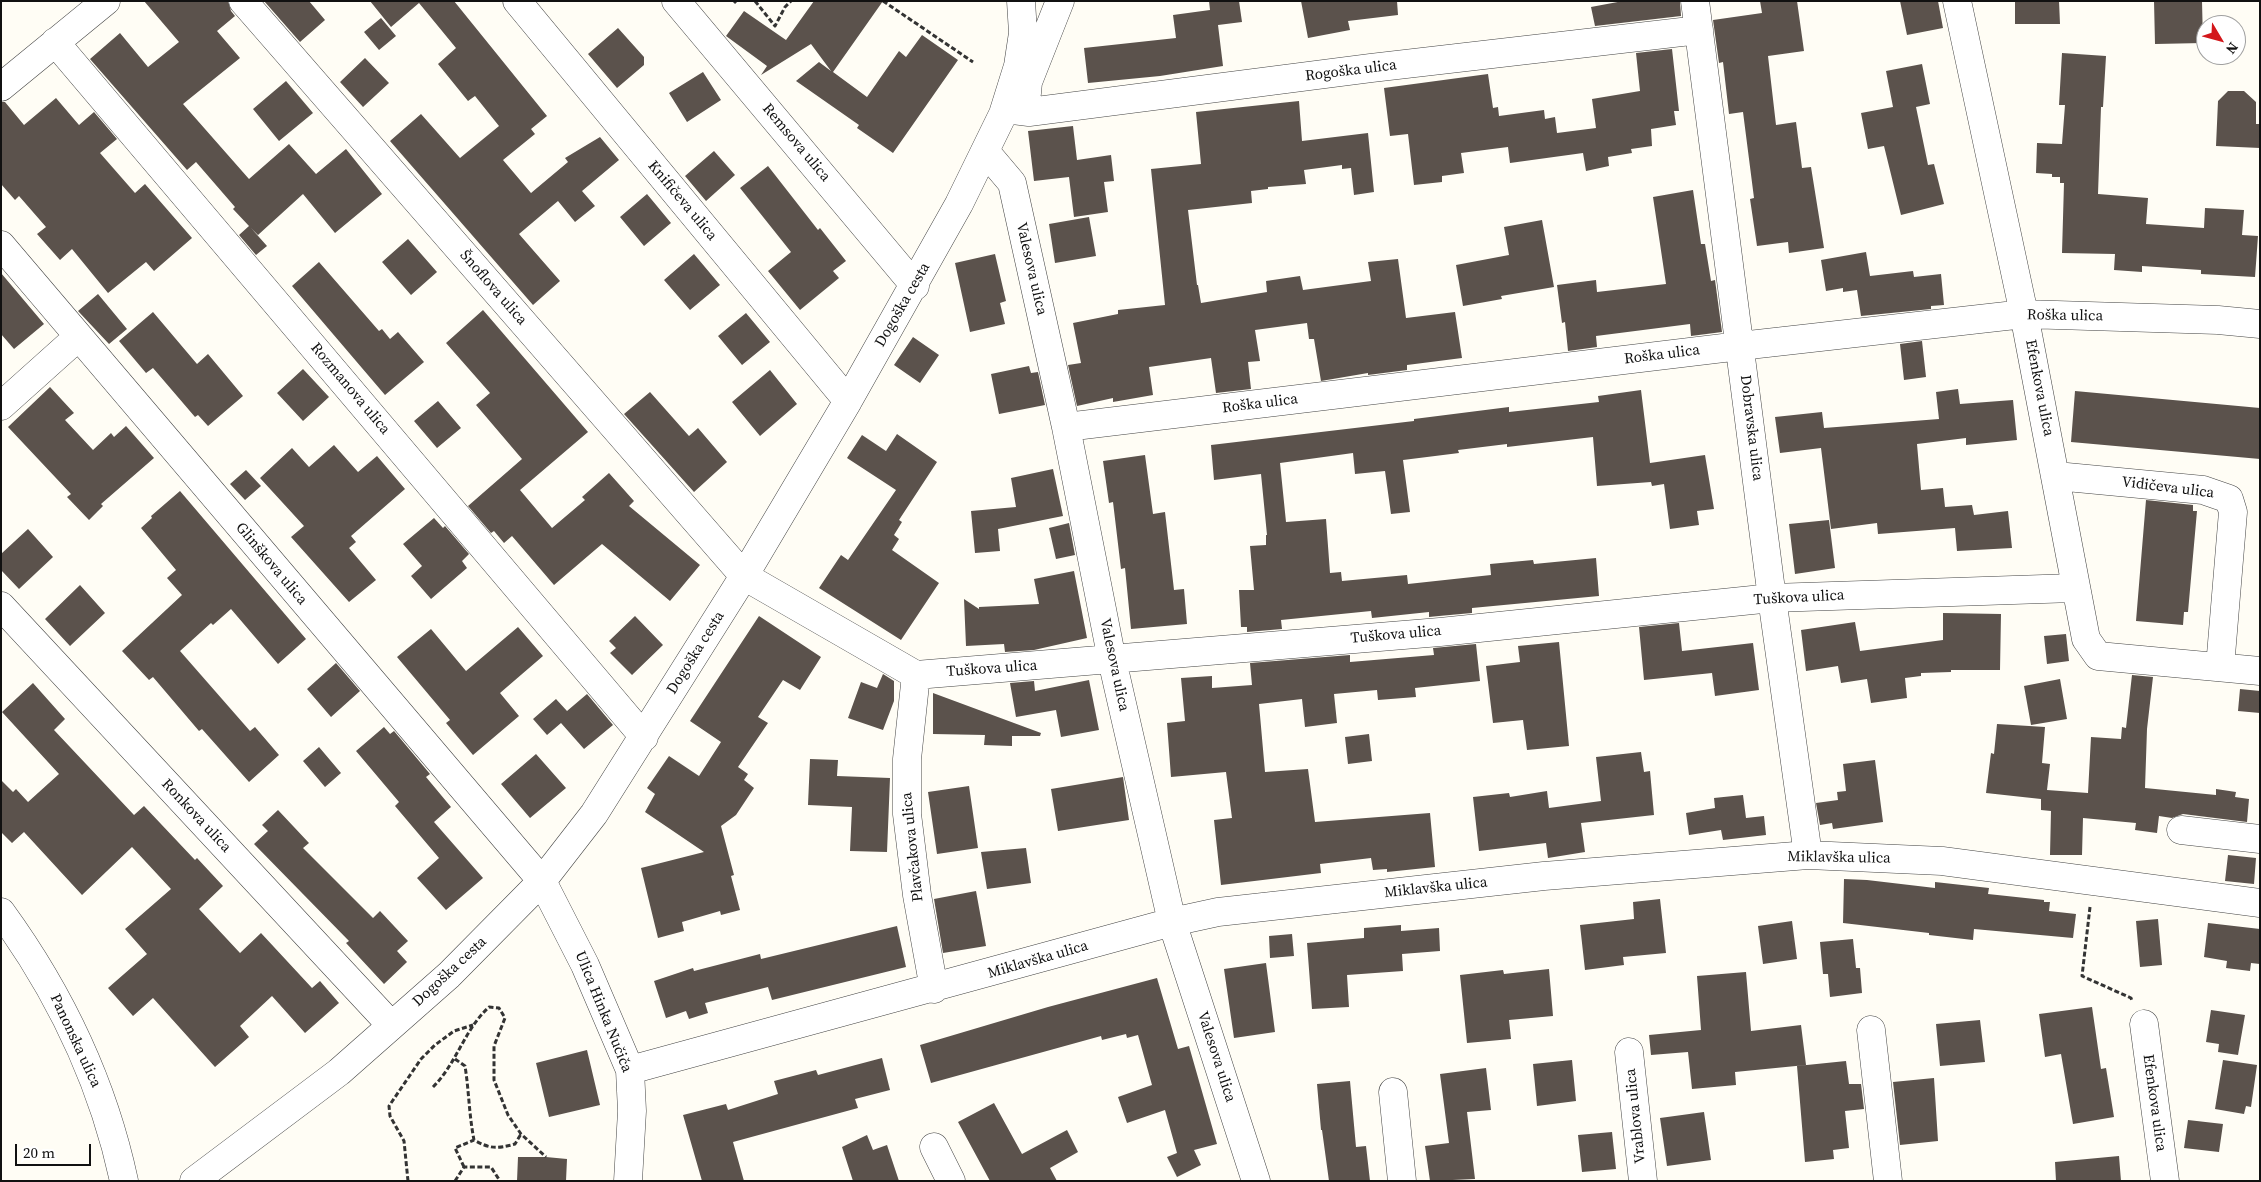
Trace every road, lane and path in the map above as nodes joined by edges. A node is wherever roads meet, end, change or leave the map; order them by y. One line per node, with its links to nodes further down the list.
1 (106, 1): 13 (street)
2 (243, 1): 28 (street, Šnoflova ulica)
3 (517, 1): 24 (street, Knifičeva ulica)
4 (676, 1): 19 (street, Remsova ulica)
5 (754, 1): 6 (path)
6 (791, 1)
7 (1021, 1): 16 (street, Dogoška cesta)
8 (1060, 1): 16 (street)
9 (1695, 1): 12 (street, Dobravska ulica)
10 (1957, 1): 20 (street, Efenkova ulica)
11 (884, 2): 14 (path)
12 (1699, 30): 16 (street, Rogoška ulica); 23 (street, Dobravska ulica)
13 (55, 42): 15 (street); 36 (street, Rozmanova ulica)
14 (972, 62)
15 (1, 88)
16 (1017, 110): 17 (street, Dogoška cesta)
17 (985, 151): 19 (street, Dogoška cesta); 26 (street, Valesova ulica)
18 (1, 245): 22 (street, Glinškova ulica)
19 (915, 286): 24 (street, Dogoška cesta)
20 (2024, 314): 21 (street, Roška ulica); 23 (street, Roška ulica); 27 (street, Efenkova ulica)
21 (2260, 324)
22 (78, 338): 25 (street); 41 (street, Glinškova ulica)
23 (1740, 346): 26 (street, Roška ulica); 30 (street, Dobravska ulica)
24 (848, 401): 28 (street, Dogoška cesta)
25 (1, 406)
26 (1066, 427): 32 (street, Valesova ulica)
27 (2056, 476): 29 (street, Efenkova ulica); 33 (street, Vidičeva ulica)
28 (744, 576): 35 (street); 36 (street, Dogoška cesta)
29 (2074, 588): 30 (street, Tuškova ulica); 33 (street, Efenkova ulica)
30 (1772, 598): 32 (street, Tuškova ulica); 39 (street, Dobravska ulica)
31 (1, 606): 48 (street, Ronkova ulica)
32 (1112, 660): 35 (street, Tuškova ulica); 44 (street, Valesova ulica)
33 (2220, 667): 34 (street)
34 (2260, 671)
35 (916, 675): 45 (street, Plavčakova ulica)
36 (644, 737): 41 (street, Dogoška cesta)
37 (2181, 830): 38 (street)
38 (2260, 839)
39 (1808, 855): 40 (street, Miklavška ulica); 44 (street, Miklavška ulica)
40 (2093, 879): 42 (street, Miklavška ulica); 47 (path)
41 (542, 881): 48 (street, Dogoška cesta); 52 (street, Ulica Hinka Nučiča)
42 (2260, 903)
43 (1, 912): 60 (street, Panonska ulica)
44 (1172, 922): 45 (street, Miklavška ulica); 67 (street, Valesova ulica)
45 (934, 989): 52 (street, Miklavška ulica)
46 (474, 1024): 51 (path); 55 (path); 62 (path)
47 (2144, 1024): 71 (street, Efenkova ulica)
48 (391, 1025): 61 (street, Dogoška cesta)
49 (1871, 1030): 70 (street)
50 (1629, 1052): 69 (street, Vrablova ulica)
51 (455, 1059): 53 (path); 56 (path)
52 (630, 1070): 65 (street, Ulica Hinka Nučiča)
53 (433, 1087)
54 (1393, 1092): 68 (street)
55 (521, 1134): 56 (path); 58 (path)
56 (474, 1140): 59 (path)
57 (934, 1147): 66 (street)
58 (546, 1157)
59 (464, 1167): 63 (path); 64 (path)
60 (124, 1181)
61 (194, 1181)
62 (408, 1181)
63 (455, 1181)
64 (500, 1181)
65 (628, 1181)
66 (951, 1181)
67 (1256, 1181)
68 (1402, 1181)
69 (1643, 1181)
70 (1888, 1181)
71 (2165, 1181)

